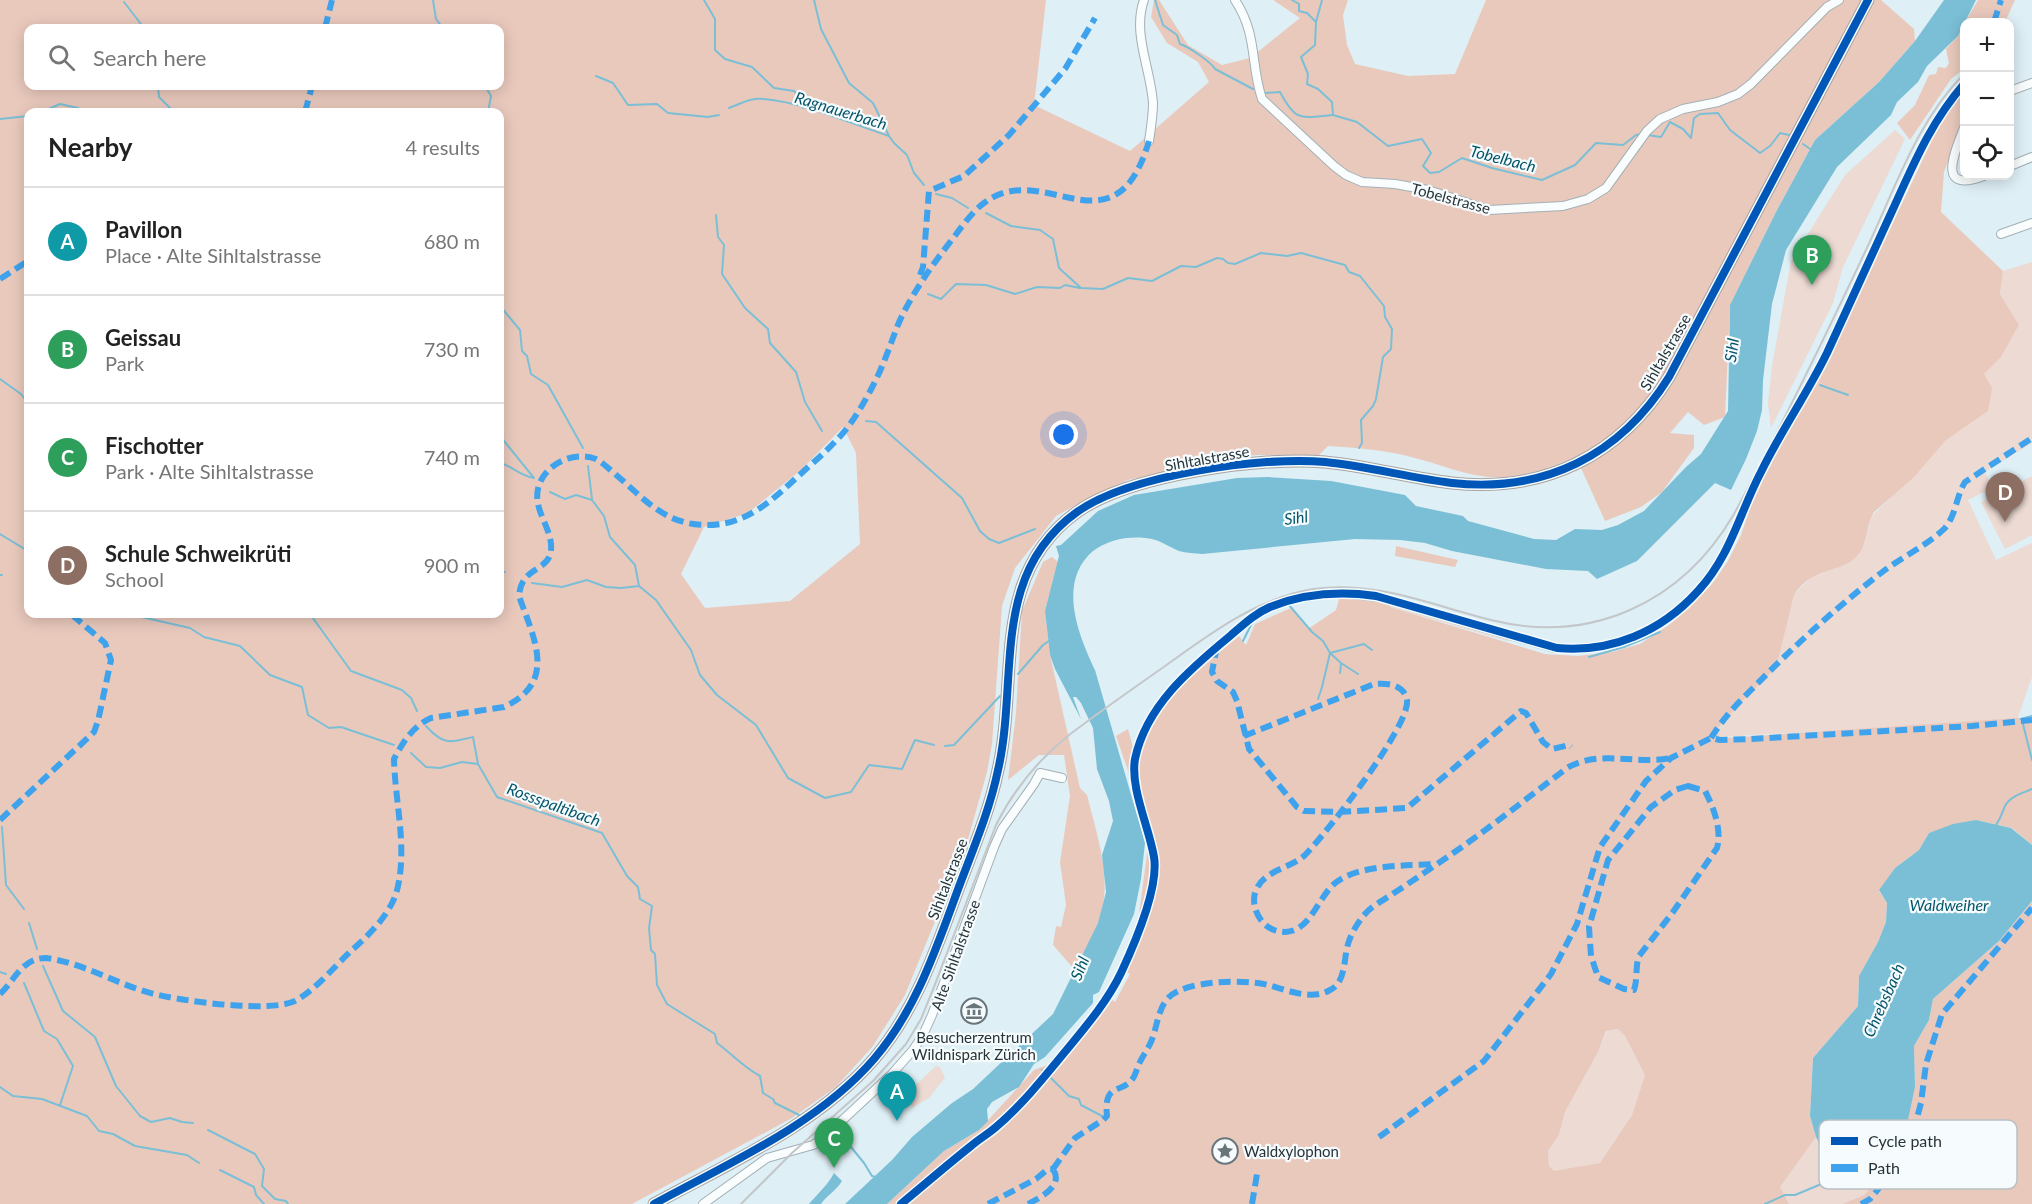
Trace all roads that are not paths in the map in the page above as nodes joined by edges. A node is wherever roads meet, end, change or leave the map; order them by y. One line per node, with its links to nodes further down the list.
1 (1144, 0): 8 (street)
2 (1236, 0): 3 (street, Tobelstrasse)
3 (1839, 0)
4 (1868, 0): 15 (main road, Sihltalstrasse)
5 (2032, 82): 6 (street)
6 (2014, 90)
7 (1960, 140): 11 (street)
8 (1149, 141)
9 (2032, 157): 10 (street)
10 (2014, 164)
11 (1974, 180)
12 (2032, 223): 13 (street)
13 (2001, 234)
14 (1062, 778): 16 (street, Alte Sihltalstrasse)
15 (654, 1204)
16 (703, 1204)

